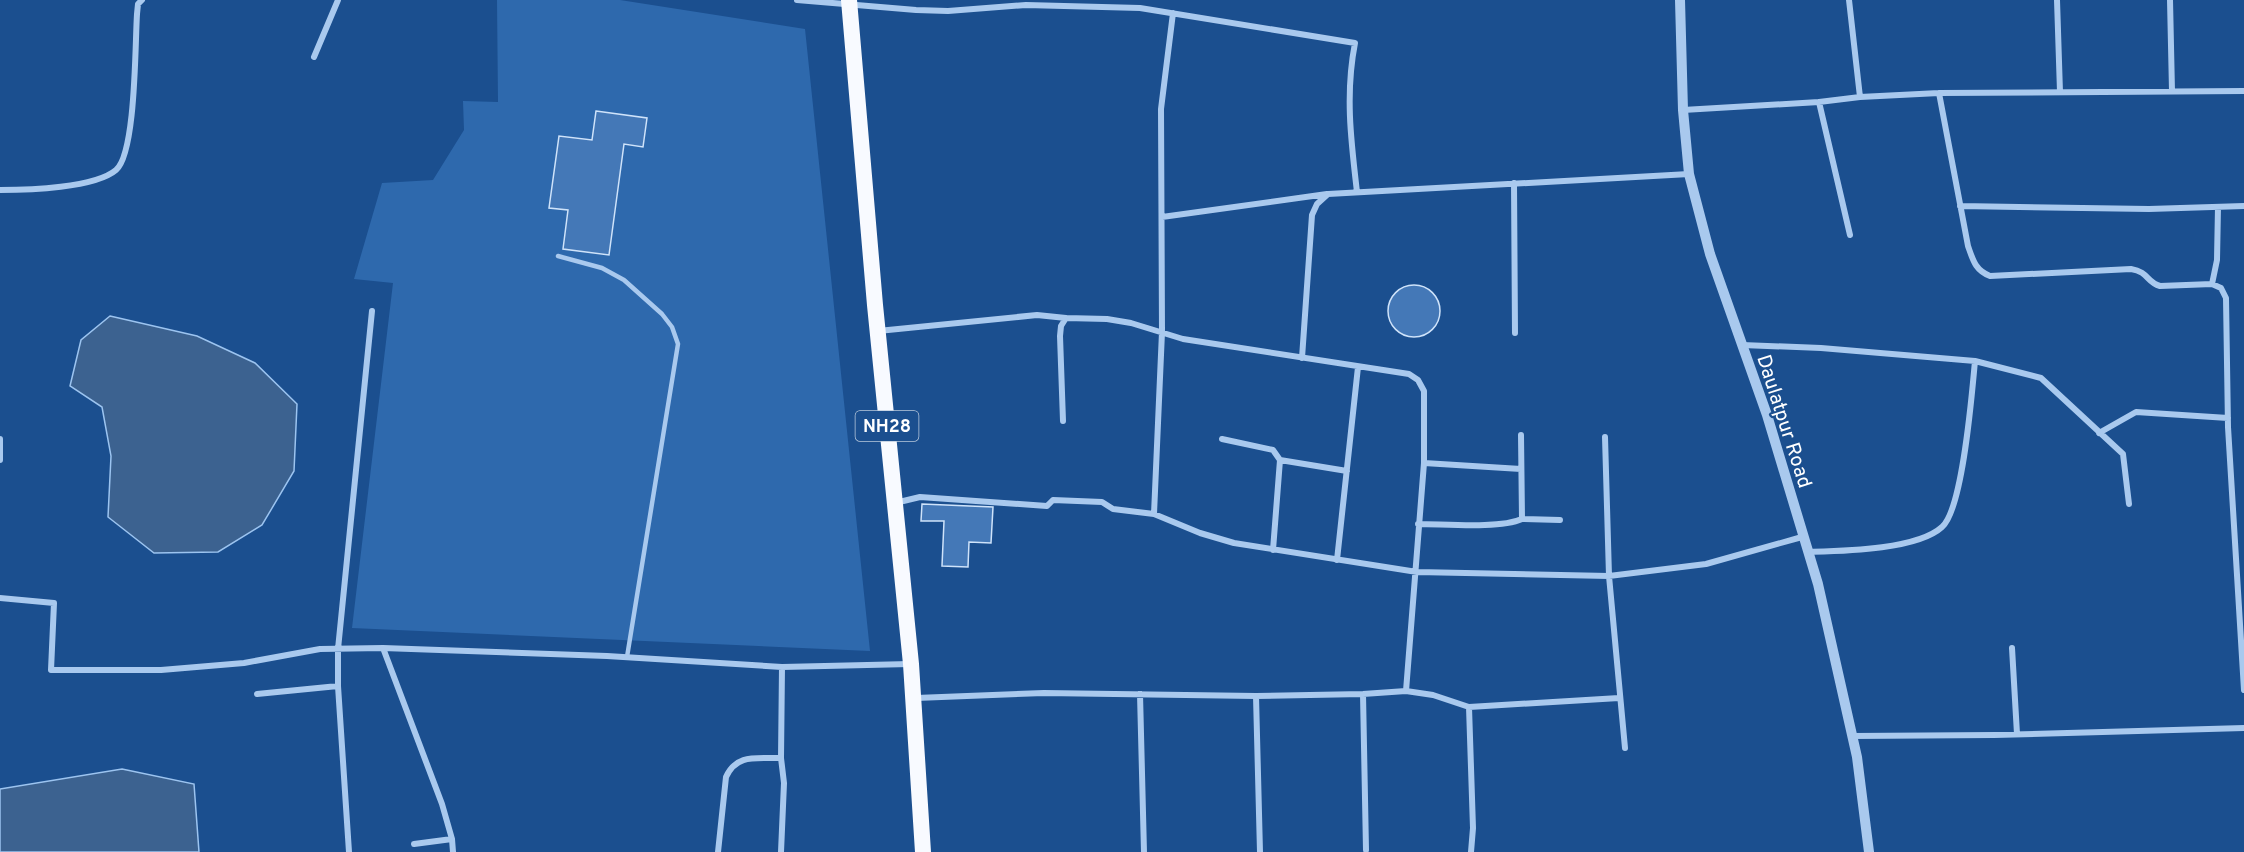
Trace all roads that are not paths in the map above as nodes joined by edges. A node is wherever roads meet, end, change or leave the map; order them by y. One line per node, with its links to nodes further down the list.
1 (142, 0): 20 (street)
2 (338, 0): 10 (street)
3 (797, 0): 8 (street)
4 (1680, 0): 17 (street, Daulatpur Road)
5 (1849, 0): 15 (street)
6 (2057, 0): 13 (street)
7 (2170, 0): 11 (street)
8 (849, 2): 9 (street); 32 (highway, NH28)
9 (1173, 13): 21 (street); 26 (street)
10 (314, 57)
11 (2172, 91): 12 (street); 13 (street)
12 (2244, 91)
13 (2060, 92): 14 (street)
14 (1939, 93): 15 (street); 23 (street)
15 (1860, 97): 16 (street)
16 (1819, 102): 17 (street); 27 (street)
17 (1683, 110): 18 (street, Daulatpur Road)
18 (1689, 174): 19 (street); 35 (street, Daulatpur Road)
19 (1514, 183): 21 (street); 34 (street)
20 (0, 190)
21 (1357, 192): 22 (street)
22 (1328, 194): 26 (street); 36 (street)
23 (1960, 206): 25 (street); 29 (street)
24 (2244, 206): 25 (street)
25 (2218, 207): 29 (street)
26 (1162, 217): 33 (street)
27 (1850, 235)
28 (558, 256): 67 (lane)
29 (2212, 284): 39 (street)
30 (372, 311): 66 (street)
31 (1066, 318): 32 (street); 33 (street); 40 (street)
32 (877, 331): 51 (highway, NH28)
33 (1162, 332): 36 (street); 53 (street)
34 (1515, 333)
35 (1742, 345): 37 (street); 57 (street, Daulatpur Road)
36 (1302, 358): 38 (street)
37 (1975, 361): 41 (street); 59 (street)
38 (1358, 366): 48 (street); 50 (street)
39 (2228, 418): 41 (street); 71 (street)
40 (1063, 421)
41 (2099, 433): 52 (street)
42 (1521, 435): 49 (street)
43 (1605, 437): 62 (street)
44 (0, 440): 47 (street)
45 (1222, 440): 46 (street)
46 (1280, 459): 50 (street); 58 (street)
47 (0, 460)
48 (1424, 463): 49 (street); 56 (street)
49 (1521, 469): 54 (street)
50 (1347, 471): 60 (street)
51 (894, 503): 53 (street); 68 (highway, NH28)
52 (2129, 504)
53 (1155, 514): 58 (street)
54 (1522, 519): 55 (street); 56 (street)
55 (1560, 520)
56 (1418, 524): 61 (street)
57 (1802, 537): 59 (street, Daulatpur Road); 62 (street)
58 (1273, 550): 60 (street)
59 (1807, 552): 82 (street, Daulatpur Road)
60 (1337, 561): 61 (street)
61 (1417, 572): 62 (street); 72 (street)
62 (1609, 576): 78 (street)
63 (0, 598): 66 (street)
64 (383, 648): 66 (street); 67 (street); 85 (street)
65 (2012, 648): 81 (street)
66 (338, 649): 70 (street)
67 (627, 657): 69 (street)
68 (911, 664): 69 (street); 77 (highway, NH28)
69 (782, 667): 84 (street)
70 (338, 686): 73 (street); 88 (street)
71 (2244, 690)
72 (1406, 691): 75 (street); 79 (street)
73 (257, 694)
74 (1140, 694): 76 (street); 77 (street); 93 (street)
75 (1363, 694): 76 (street); 87 (street)
76 (1256, 696): 94 (street)
77 (912, 698): 92 (highway, NH28)
78 (1619, 698): 79 (street); 83 (street)
79 (1470, 706): 95 (street)
80 (2244, 728): 81 (street)
81 (2017, 734): 82 (street)
82 (1852, 736): 96 (street, Daulatpur Road)
83 (1625, 748)
84 (781, 758): 90 (street); 91 (street)
85 (452, 839): 86 (street); 89 (street)
86 (414, 844)
87 (1366, 850)
88 (349, 852)
89 (453, 852)
90 (718, 852)
91 (781, 852)
92 (923, 852)
93 (1144, 852)
94 (1260, 852)
95 (1471, 852)
96 (1869, 852)

